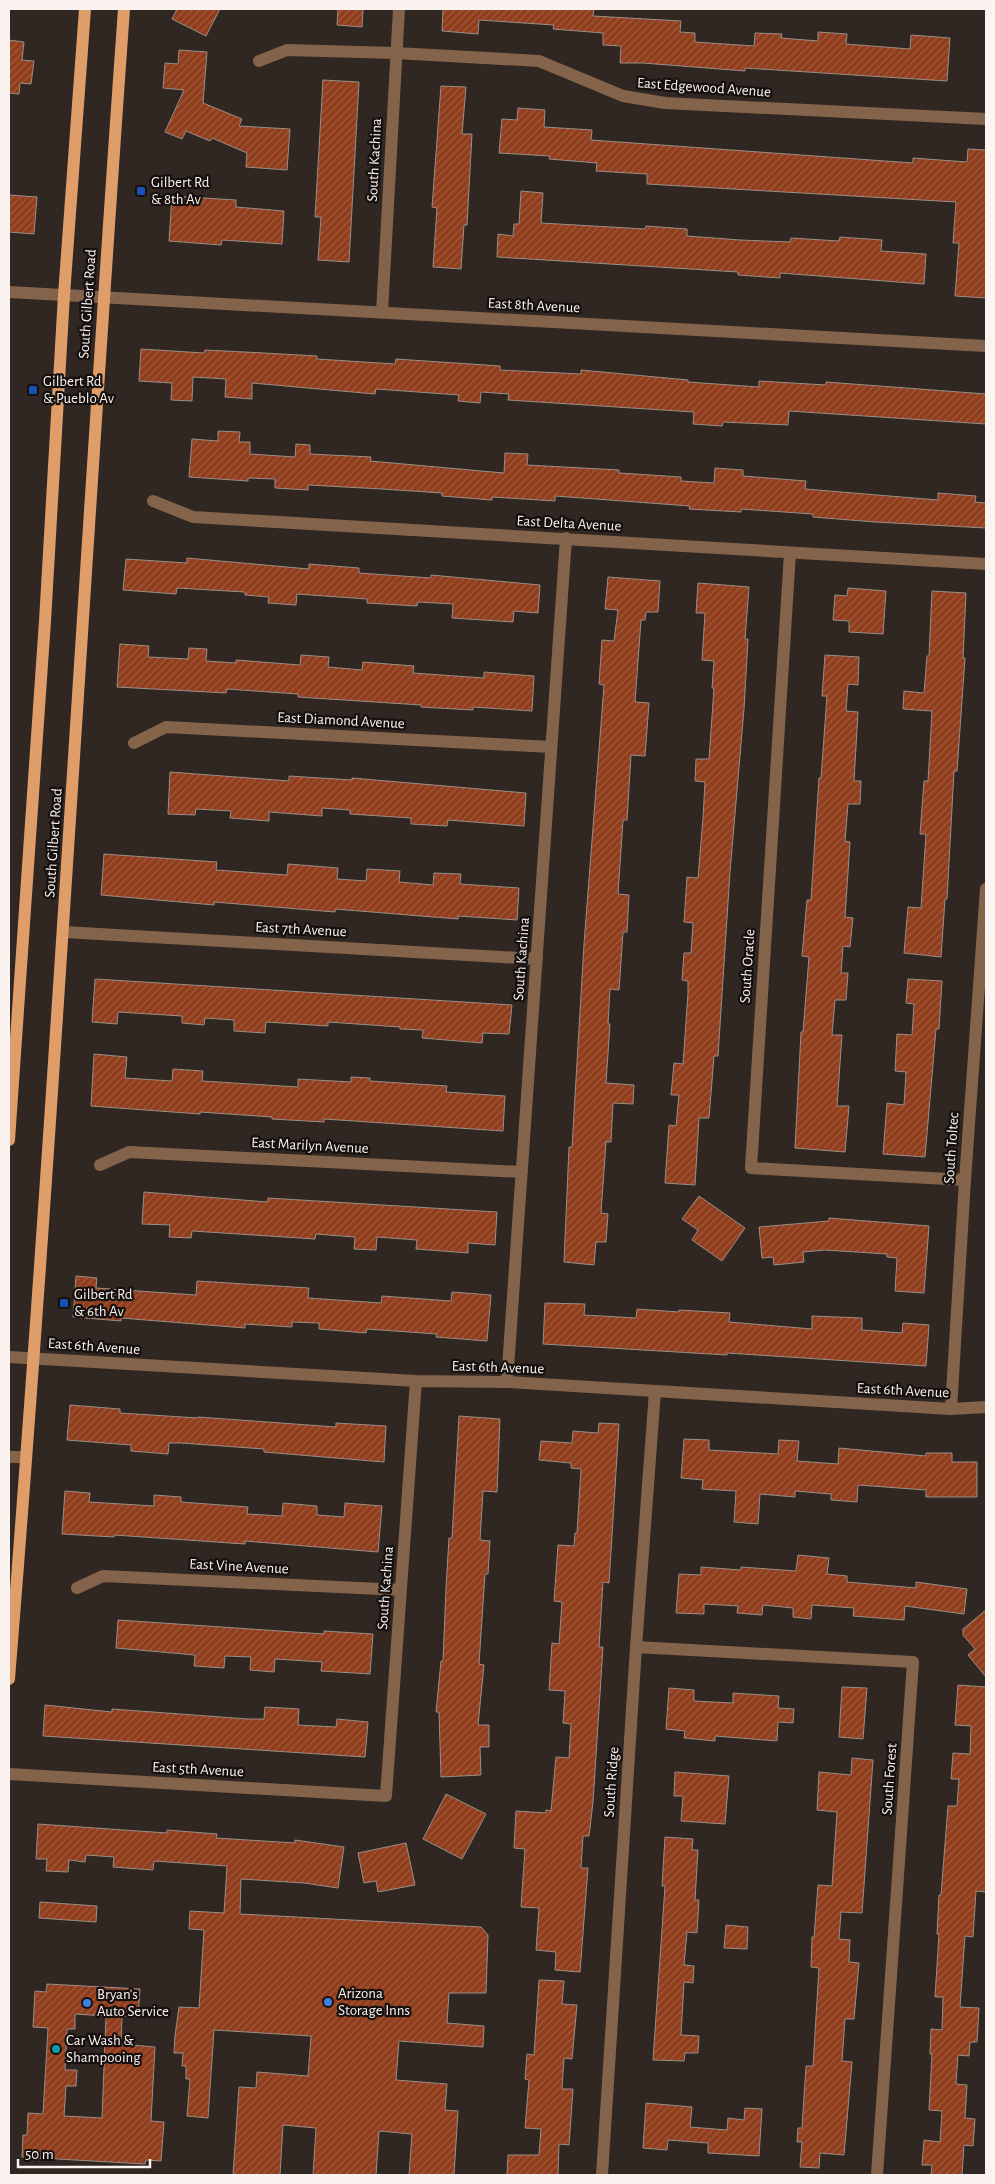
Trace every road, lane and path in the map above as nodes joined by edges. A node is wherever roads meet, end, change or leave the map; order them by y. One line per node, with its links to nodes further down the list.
1 (85, 9): 8 (main road, South Gilbert Road)
2 (124, 9): 9 (main road, South Gilbert Road)
3 (399, 9): 4 (street, South Kachina)
4 (396, 53): 5 (street, East Edgewood Avenue); 6 (street, East Edgewood Avenue); 10 (street, South Kachina)
5 (259, 61)
6 (986, 119)
7 (9, 292): 8 (street, East 8th Avenue)
8 (64, 295): 9 (street, East 8th Avenue); 21 (main road, South Gilbert Road)
9 (104, 297): 10 (street, East 8th Avenue); 19 (main road, South Gilbert Road)
10 (382, 312): 11 (street, East 8th Avenue)
11 (986, 346)
12 (153, 501): 13 (street, East Delta Avenue)
13 (566, 538): 14 (street, East Delta Avenue); 17 (street, South Kachina)
14 (790, 553): 15 (street, East Delta Avenue); 24 (street, South Oracle)
15 (986, 564)
16 (134, 743): 17 (street, East Diamond Avenue)
17 (550, 748): 20 (street, South Kachina)
18 (986, 889): 24 (street, South Toltec)
19 (64, 932): 20 (street, East 7th Avenue); 26 (main road, South Gilbert Road)
20 (537, 959): 23 (street, South Kachina)
21 (9, 1140)
22 (100, 1165): 23 (street, East Marilyn Avenue)
23 (522, 1172): 28 (street, South Kachina)
24 (965, 1180): 31 (street, South Toltec)
25 (9, 1357): 26 (street, East 6th Avenue)
26 (33, 1358): 27 (street, East 6th Avenue); 33 (main road, South Gilbert Road)
27 (416, 1381): 28 (street, East 6th Avenue); 35 (street, South Kachina)
28 (507, 1382): 29 (street, East 6th Avenue)
29 (655, 1391): 31 (street, East 6th Avenue); 36 (street, South Ridge)
30 (986, 1407): 31 (street, East 6th Avenue)
31 (951, 1409)
32 (9, 1456): 33 (street)
33 (26, 1458): 37 (main road, South Gilbert Road)
34 (77, 1588): 35 (street, East Vine Avenue)
35 (401, 1590): 39 (street, South Kachina)
36 (636, 1647): 40 (street, South Ridge); 41 (street, South Forest)
37 (9, 1679)
38 (9, 1774): 39 (street, East 5th Avenue)
39 (386, 1796)
40 (602, 2175)
41 (877, 2175)

